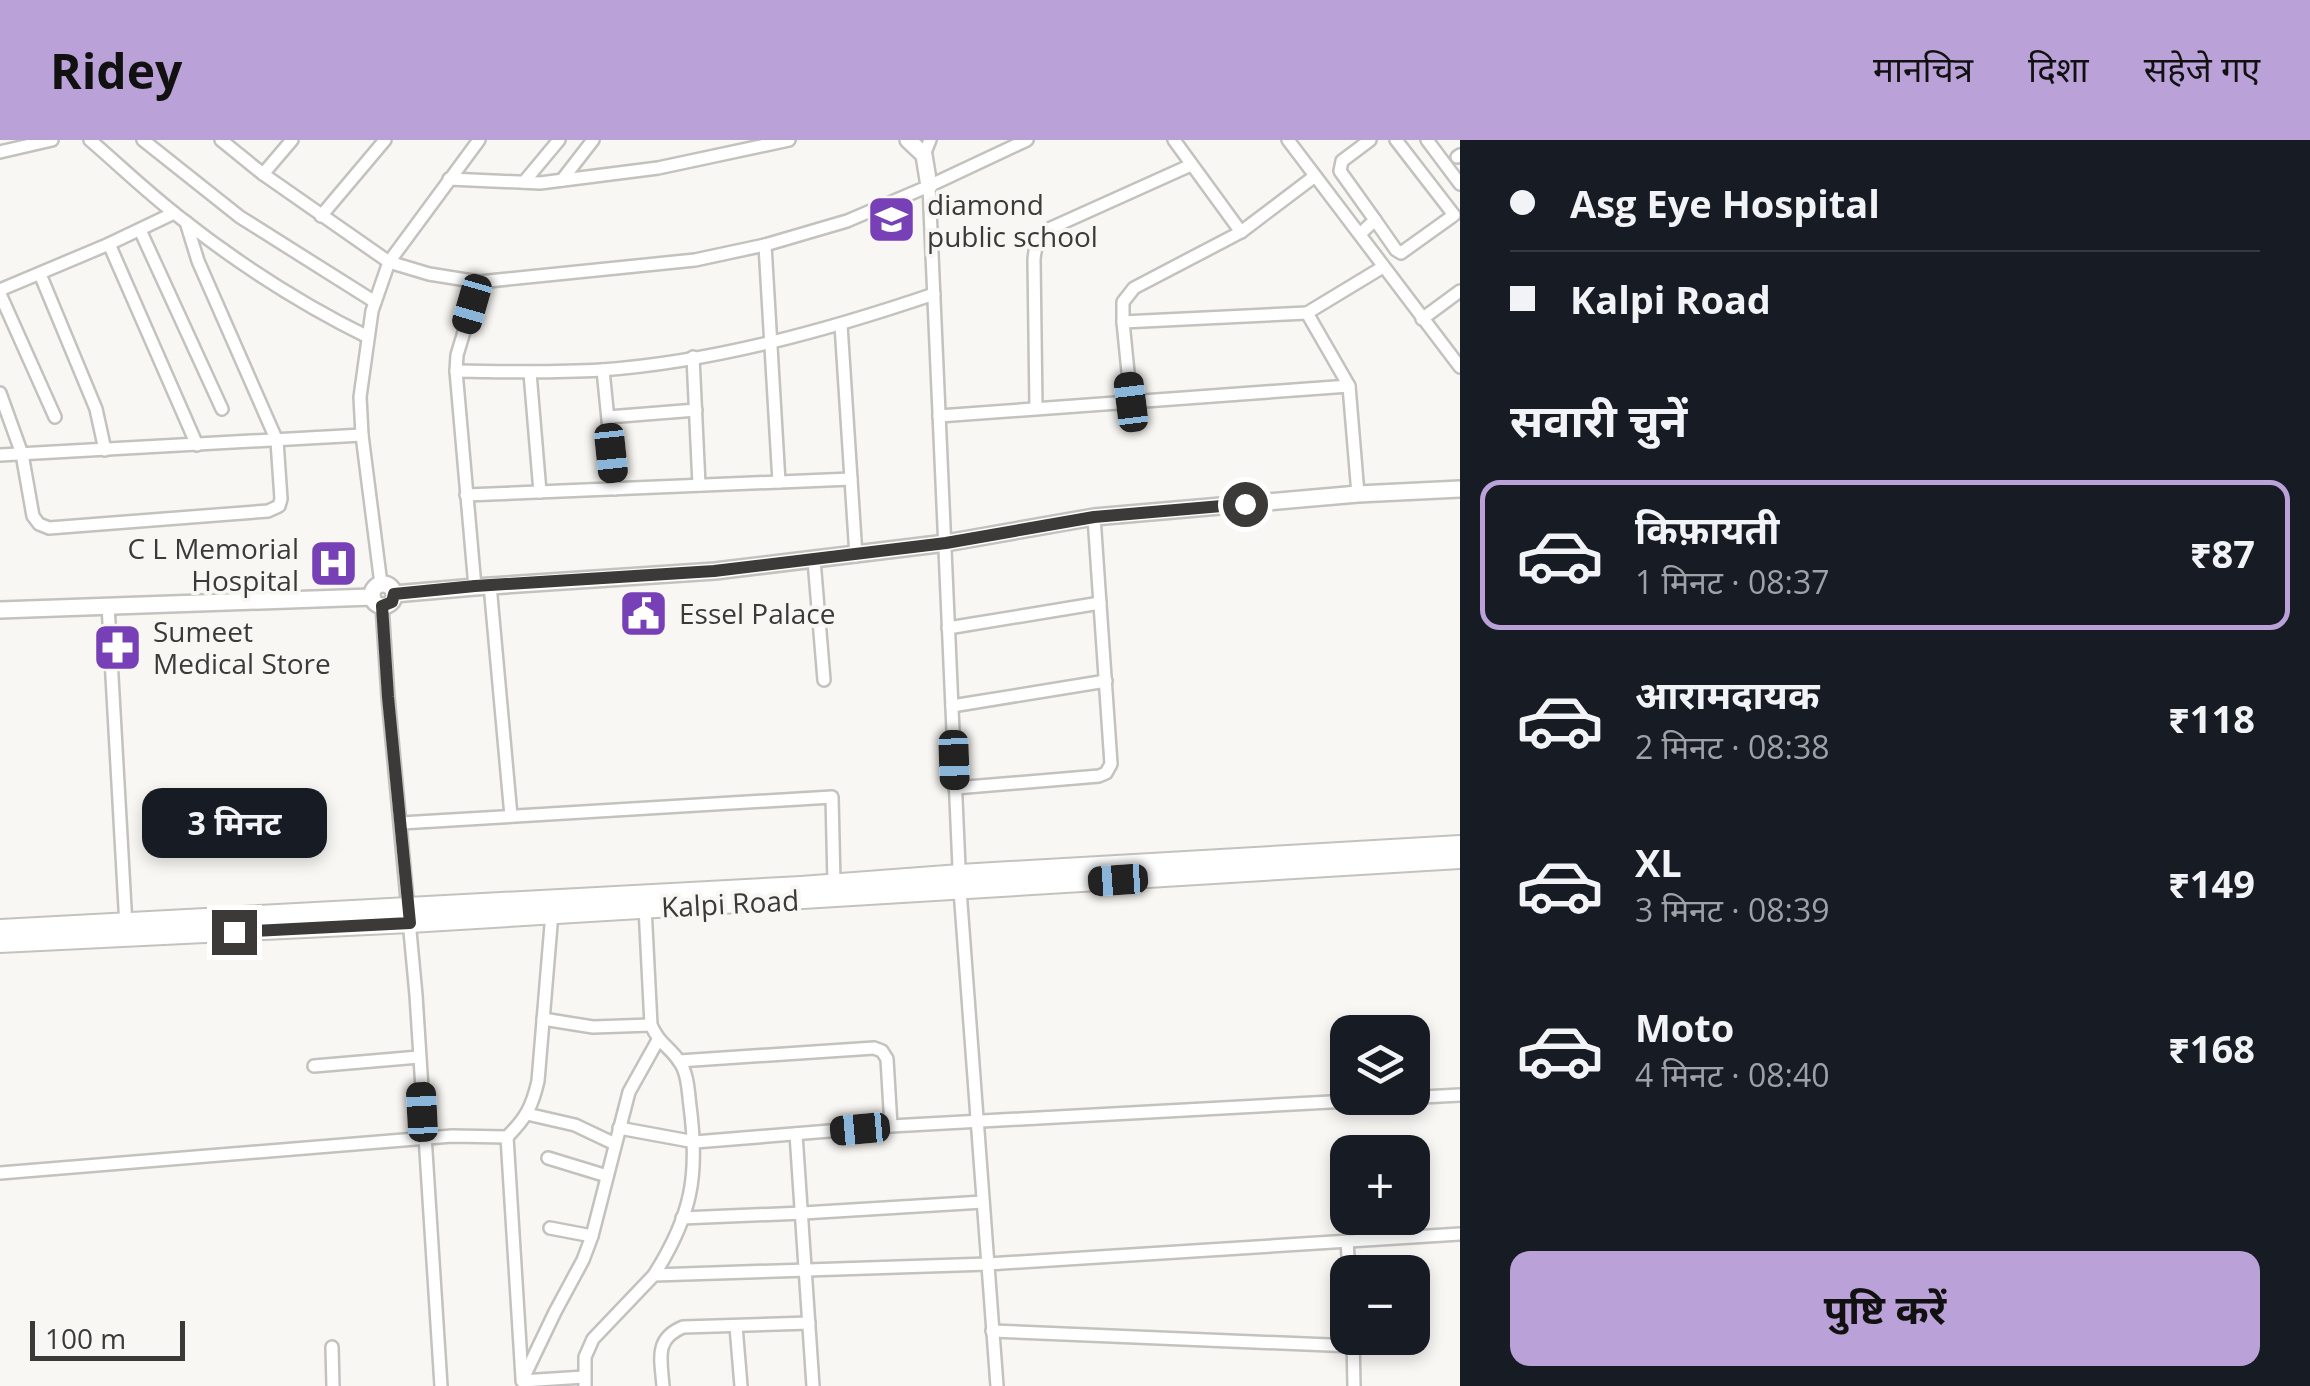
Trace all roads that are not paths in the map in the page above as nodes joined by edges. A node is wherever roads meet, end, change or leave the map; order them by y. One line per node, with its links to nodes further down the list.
1 (52, 140): 20 (street)
2 (90, 140): 29 (street)
3 (143, 140): 45 (street)
4 (221, 140): 22 (street)
5 (292, 140): 22 (street)
6 (385, 140): 30 (street)
7 (559, 140): 26 (street)
8 (593, 140): 25 (street)
9 (790, 140): 18 (street)
10 (908, 140): 19 (street)
11 (1026, 140): 28 (street)
12 (1174, 140): 21 (street)
13 (1288, 140): 23 (street)
14 (1370, 140): 31 (street)
15 (1396, 140): 31 (street)
16 (1427, 140): 27 (street)
17 (474, 142): 24 (street)
18 (773, 142): 25 (street)
19 (926, 148): 28 (street)
20 (0, 152)
21 (1191, 165): 34 (street); 60 (street)
22 (263, 174): 30 (street)
23 (1316, 176): 34 (street); 35 (street)
24 (449, 179): 26 (street); 38 (street)
25 (562, 180): 26 (street)
26 (524, 182)
27 (1460, 184)
28 (929, 186): 37 (street); 44 (street)
29 (174, 213): 32 (street); 33 (street)
30 (321, 216): 38 (street)
31 (1375, 220): 35 (street)
32 (186, 222): 50 (street); 67 (street)
33 (140, 230): 36 (street); 61 (street)
34 (1241, 232): 48 (street)
35 (1360, 234): 39 (street)
36 (109, 244): 40 (street); 68 (street)
37 (765, 245): 41 (street); 51 (street)
38 (390, 262): 41 (street); 45 (street)
39 (1383, 267): 46 (street); 47 (street)
40 (40, 274): 43 (street); 69 (street)
41 (479, 282): 55 (street)
42 (1460, 291): 47 (street)
43 (0, 292): 63 (street)
44 (934, 294): 49 (street); 64 (street)
45 (375, 302): 50 (street)
46 (1307, 313): 48 (street); 57 (street)
47 (1422, 318): 53 (street)
48 (1123, 322): 59 (street)
49 (841, 325): 51 (street); 72 (street)
50 (368, 337): 66 (street)
51 (770, 341): 52 (street); 73 (street)
52 (694, 357): 54 (street); 62 (street)
53 (1460, 367)
54 (603, 370): 56 (street); 65 (street)
55 (456, 371): 56 (street); 79 (street)
56 (530, 372): 77 (street)
57 (1349, 386): 59 (street); 78 (street)
58 (0, 393): 70 (street)
59 (1131, 402): 60 (street)
60 (1036, 408): 64 (street)
61 (222, 409)
62 (696, 410): 65 (street); 74 (street)
63 (55, 416)
64 (939, 416): 81 (street)
65 (608, 417): 75 (street)
66 (362, 435): 67 (street); 85 (street)
67 (277, 441): 68 (street); 70 (street)
68 (197, 445): 69 (street)
69 (105, 450): 70 (street)
70 (22, 454): 71 (street)
71 (0, 456)
72 (851, 479): 73 (street); 82 (street)
73 (779, 482): 74 (street)
74 (699, 485): 75 (street)
75 (615, 489): 77 (street)
76 (1460, 489): 78 (street)
77 (540, 492): 79 (street)
78 (1358, 494): 80 (street)
79 (466, 495): 84 (street)
80 (1094, 517): 81 (street); 86 (street)
81 (946, 543): 82 (street); 89 (street)
82 (856, 556): 83 (street)
83 (814, 560): 84 (street); 90 (street)
84 (482, 586): 85 (street); 94 (street)
85 (383, 595): 87 (street); 95 (street)
86 (1100, 603): 89 (street); 91 (street)
87 (108, 605): 88 (street); 105 (street)
88 (0, 610)
89 (948, 628): 92 (street)
90 (824, 680)
91 (1106, 681): 92 (street); 93 (street)
92 (952, 706): 93 (street)
93 (955, 788): 99 (street)
94 (510, 816): 95 (street); 100 (street)
95 (401, 823): 103 (street)
96 (1460, 845): 98 (main road, Kalpi Road)
97 (1460, 859): 98 (main road, Kalpi Road)
98 (1124, 872): 99 (main road, Kalpi Road)
99 (960, 882): 100 (main road, Kalpi Road); 101 (main road, Kalpi Road); 115 (street)
100 (834, 883): 103 (main road, Kalpi Road)
101 (644, 907): 102 (main road, Kalpi Road); 108 (street)
102 (552, 913): 103 (main road, Kalpi Road); 107 (street)
103 (409, 914): 105 (main road, Kalpi Road); 110 (street)
104 (0, 929): 105 (main road, Kalpi Road)
105 (126, 929): 106 (main road, Kalpi Road)
106 (0, 943)
107 (544, 1019): 108 (street); 114 (street)
108 (651, 1025): 109 (street)
109 (658, 1040): 111 (street); 117 (street)
110 (420, 1057): 112 (street); 119 (street)
111 (680, 1061): 116 (street); 121 (street)
112 (314, 1066)
113 (1460, 1096): 115 (street)
114 (528, 1114): 120 (street); 122 (street)
115 (978, 1122): 116 (street); 126 (street)
116 (891, 1126): 118 (street)
117 (619, 1128): 121 (street); 122 (street)
118 (796, 1134): 121 (street); 127 (street)
119 (424, 1138): 120 (street); 124 (street); 146 (street)
120 (507, 1138): 144 (street)
121 (695, 1142): 128 (street)
122 (615, 1144): 125 (street)
123 (548, 1158): 125 (street)
124 (0, 1173)
125 (607, 1176): 131 (street)
126 (983, 1202): 127 (street); 134 (street)
127 (803, 1214): 128 (street); 135 (street)
128 (682, 1218): 136 (street)
129 (550, 1228): 131 (street)
130 (1460, 1234): 132 (street)
131 (592, 1236): 144 (street)
132 (1346, 1241): 133 (street); 134 (street)
133 (1347, 1255)
134 (988, 1264): 135 (street); 139 (street)
135 (806, 1271): 136 (street); 137 (street)
136 (654, 1274): 143 (street)
137 (809, 1323): 138 (street); 149 (street)
138 (736, 1326): 147 (street); 148 (street)
139 (992, 1331): 140 (street); 150 (street)
140 (1330, 1341)
141 (332, 1347): 145 (street)
142 (1353, 1355): 151 (street)
143 (584, 1381): 144 (street)
144 (522, 1384)
145 (334, 1386)
146 (441, 1386)
147 (663, 1386)
148 (740, 1386)
149 (813, 1386)
150 (996, 1386)
151 (1354, 1386)

